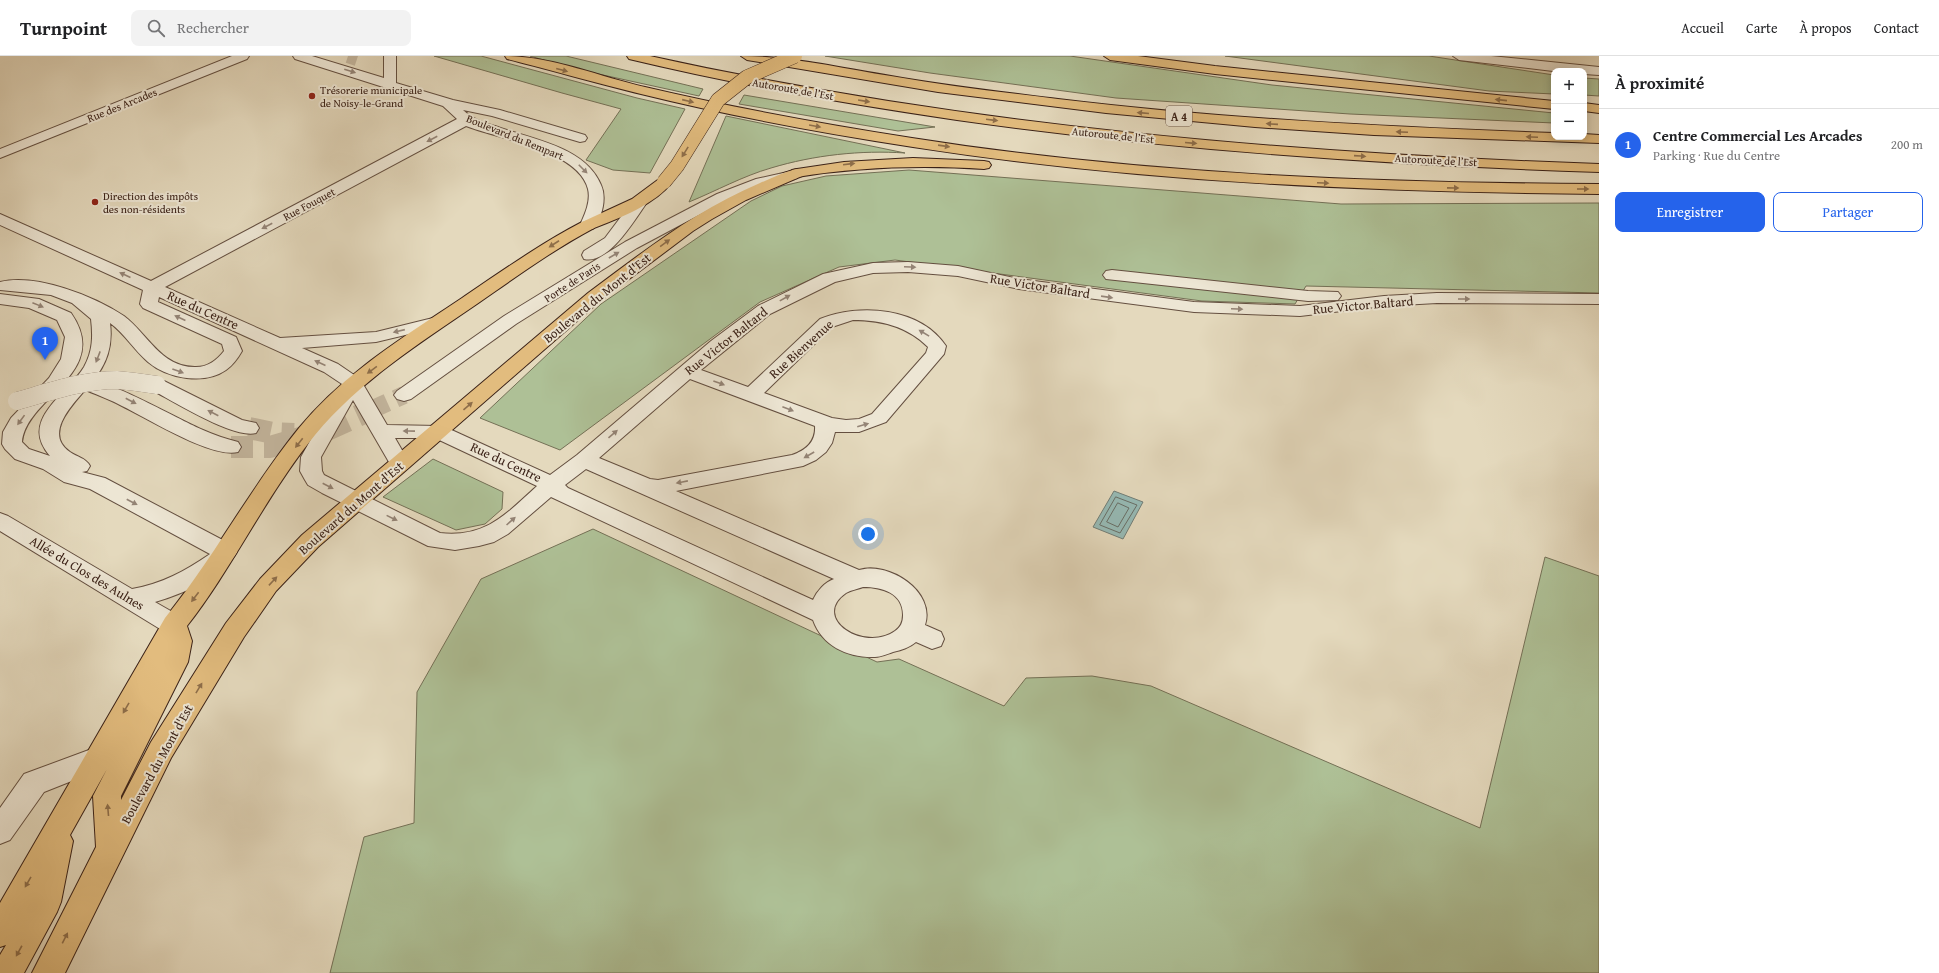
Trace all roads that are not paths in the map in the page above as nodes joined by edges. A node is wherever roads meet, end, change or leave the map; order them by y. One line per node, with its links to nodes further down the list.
1 (244, 56): 23 (street, Rue des Arcades)
2 (299, 56): 14 (street, Boulevard du Rempart, one-way to 14)
3 (510, 56): 26 (main road, one-way to 26)
4 (633, 56): 24 (main road, Autoroute de l’Est / A 4, one-way to 24)
5 (747, 56): 22 (main road, Autoroute de l’Est / A 4, one-way to 5)
6 (795, 56): 28 (main road, one-way to 28, bridge)
7 (1110, 56): 15 (main road)
8 (1169, 56): 15 (main road)
9 (1459, 56): 13 (street)
10 (1517, 56): 12 (street)
11 (385, 62): 14 (street)
12 (1599, 64)
13 (1599, 71)
14 (390, 84): 16 (street, Boulevard du Rempart)
15 (1398, 90): 17 (main road, one-way to 15)
16 (448, 103): 20 (street, Boulevard du Rempart); 21 (street)
17 (1551, 105)
18 (1587, 107): 19 (main road)
19 (1599, 109)
20 (466, 120): 30 (street, Boulevard du Rempart, one-way to 30); 33 (street, Rue Fouquet, one-way to 33)
21 (580, 138)
22 (1599, 139)
23 (0, 154)
24 (1599, 168)
25 (797, 173): 26 (main road, Boulevard du Mont d'Est, one-way to 26); 39 (street, Porte de Paris, one-way to 25); 52 (main road, Boulevard du Mont d'Est, one-way to 25)
26 (1284, 181): 27 (main road, one-way to 27)
27 (1599, 189)
28 (640, 201): 30 (main road); 39 (street, Porte de Paris)
29 (0, 219): 33 (street, Rue du Centre, one-way to 29)
30 (588, 225): 40 (main road, one-way to 40)
31 (1112, 275): 34 (street)
32 (0, 287): 37 (street)
33 (152, 287): 41 (street, Rue du Centre); 42 (street, one-way to 33)
34 (1437, 298): 36 (street, Rue Victor Baltard, one-way to 36); 43 (street, Rue Victor Baltard, one-way to 34)
35 (0, 299): 56 (street, one-way to 56)
36 (1599, 299)
37 (88, 304): 38 (street); 42 (street)
38 (100, 319): 42 (street); 56 (street, one-way to 56)
39 (510, 320): 46 (street)
40 (437, 322): 41 (street, one-way to 41); 44 (main road, one-way to 44)
41 (278, 343): 44 (street, Rue du Centre, one-way to 41)
42 (160, 363)
43 (687, 371): 47 (street, Rue Bienvenue, one-way to 47); 54 (street, Rue Victor Baltard, one-way to 43)
44 (353, 383): 51 (street, Rue du Centre); 59 (street, Rue du Centre, one-way to 59); 61 (main road, one-way to 61)
45 (95, 387): 53 (street, one-way to 53)
46 (404, 395)
47 (751, 395): 49 (street, Rue Bienvenue, one-way to 49); 49 (street, Rue Bienvenue, one-way to 47)
48 (17, 401): 50 (street, one-way to 48, bridge)
49 (825, 423): 58 (street, one-way to 58)
50 (249, 428)
51 (381, 431): 52 (street, Rue du Centre, one-way to 51); 55 (street, Rue du Centre)
52 (438, 432): 55 (main road, Boulevard du Mont d'Est); 57 (street, Rue du Centre)
53 (231, 447)
54 (584, 460): 57 (street, Rue Victor Baltard); 58 (street)
55 (400, 464): 59 (main road, Boulevard du Mont d'Est)
56 (98, 483): 61 (street, one-way to 61)
57 (552, 484): 59 (street, Rue du Centre, one-way to 57); 64 (street)
58 (646, 486): 62 (street)
59 (357, 501): 69 (main road, Boulevard du Mont d'Est, one-way to 59)
60 (0, 520): 63 (street, Allée du Clos des Aulnes)
61 (224, 554): 63 (street); 65 (main road, one-way to 65)
62 (856, 579): 64 (street); 64 (street)
63 (129, 598): 65 (street, Allée du Clos des Aulnes)
64 (822, 614)
65 (174, 625): 66 (main road, one-way to 66); 69 (main road, one-way to 65)
66 (97, 759): 67 (main road); 68 (street)
67 (62, 822): 70 (main road, one-way to 70); 71 (main road, one-way to 71)
68 (0, 830)
69 (111, 848): 72 (main road, Boulevard du Mont d'Est, one-way to 69)
70 (0, 932)
71 (7, 973)
72 (48, 973)

